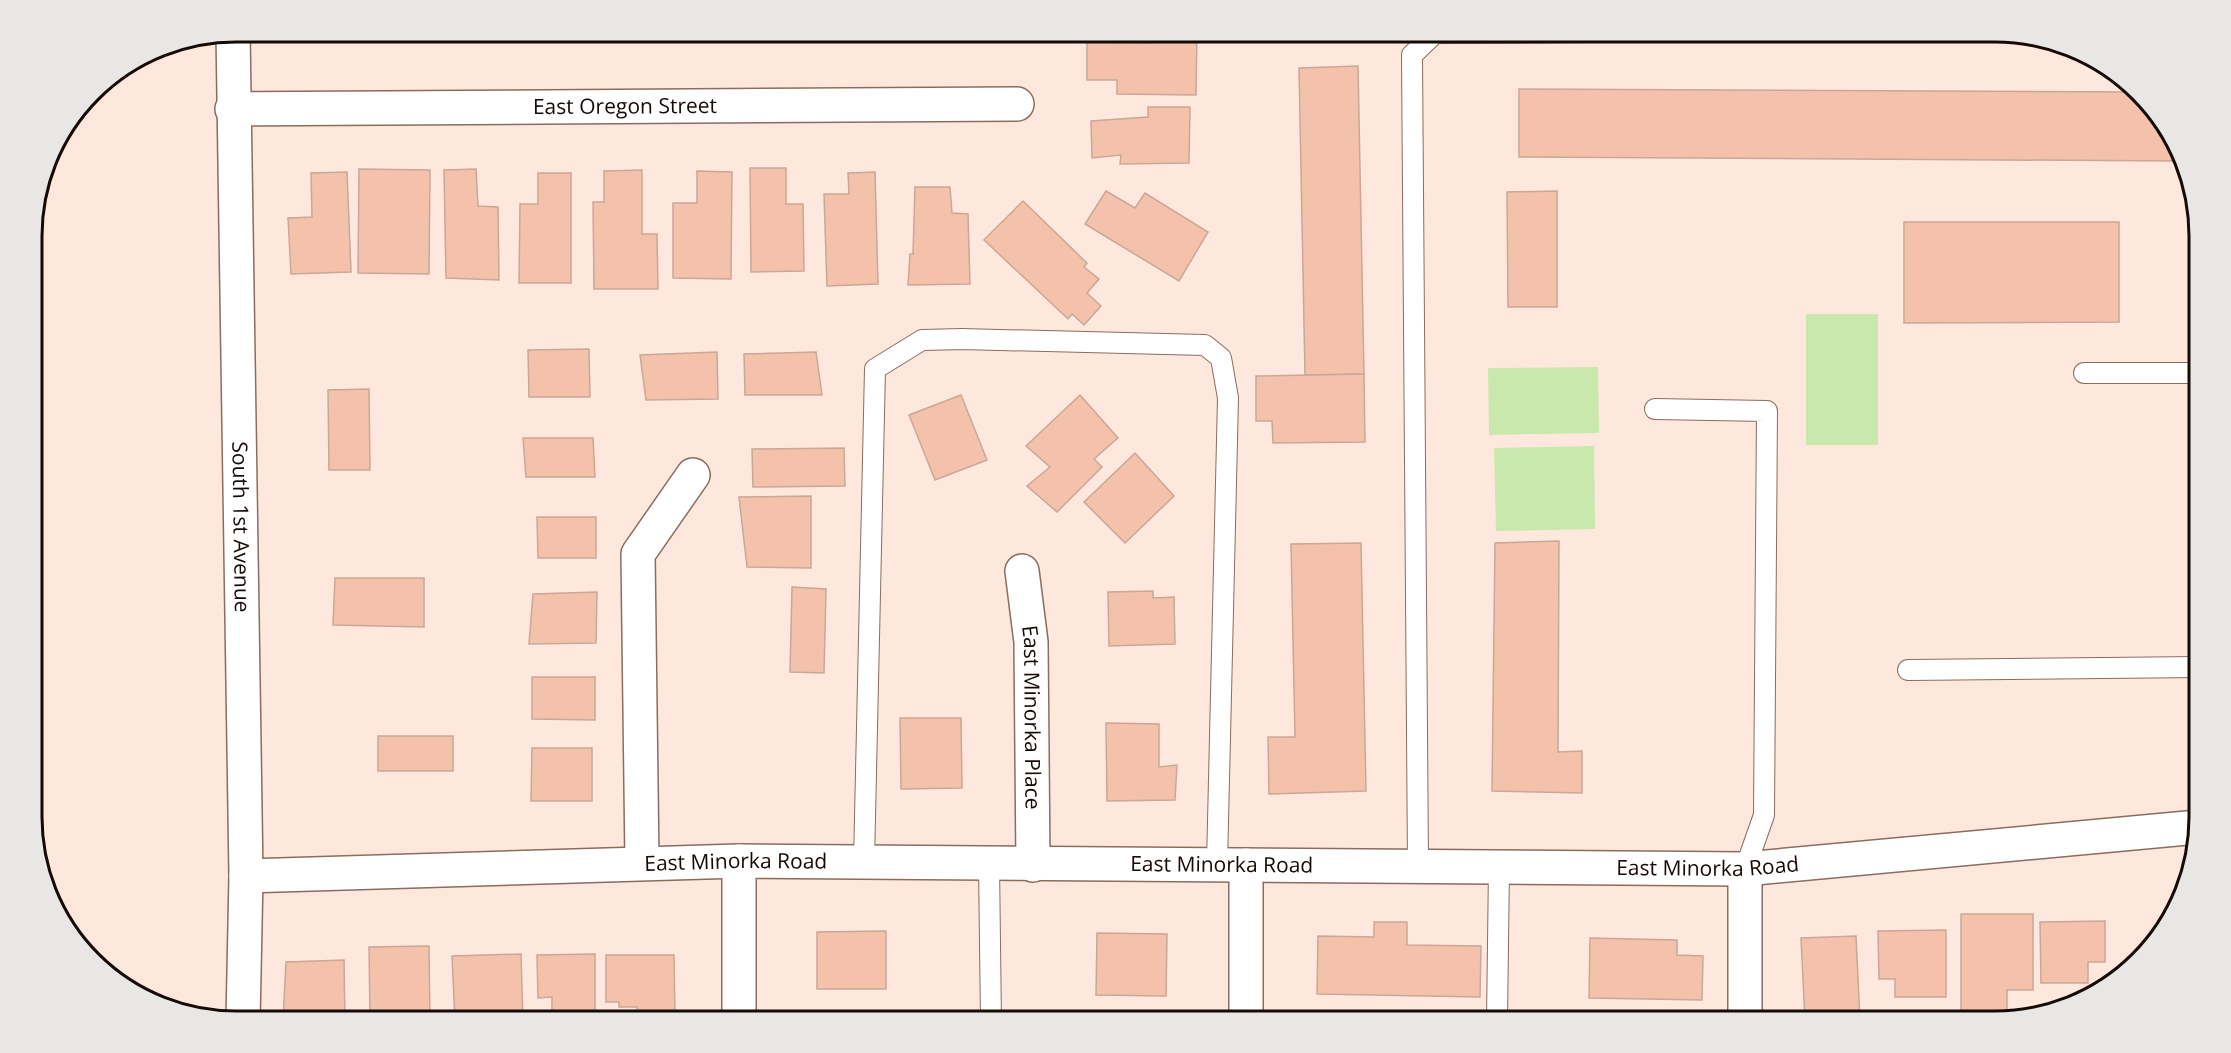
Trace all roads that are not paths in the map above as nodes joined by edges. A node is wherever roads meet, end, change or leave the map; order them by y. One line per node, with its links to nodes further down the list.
1 (233, 42): 4 (street, South 1st Avenue)
2 (1426, 42): 19 (lane)
3 (1017, 104): 4 (street, East Oregon Street)
4 (232, 109): 22 (street, South 1st Avenue)
5 (2084, 373): 6 (lane)
6 (2189, 373)
7 (1655, 409): 21 (lane)
8 (693, 475): 14 (street)
9 (1022, 571): 18 (street, East Minorka Place)
10 (2189, 666): 11 (lane)
11 (1908, 670)
12 (2189, 828): 21 (street, East Minorka Road)
13 (739, 861): 14 (street, East Minorka Road); 15 (street, East Minorka Road); 24 (street)
14 (642, 862): 22 (street, East Minorka Road)
15 (864, 862): 16 (street, East Minorka Road); 17 (lane)
16 (989, 864): 18 (street, East Minorka Road); 25 (lane)
17 (1231, 864): 18 (street, East Minorka Road); 19 (street, East Minorka Road); 26 (street)
18 (1033, 865)
19 (1418, 866): 20 (street, East Minorka Road)
20 (1499, 867): 21 (street, East Minorka Road); 27 (lane)
21 (1745, 869): 28 (street)
22 (246, 876): 23 (street, South 1st Avenue)
23 (243, 1011)
24 (739, 1011)
25 (991, 1011)
26 (1245, 1011)
27 (1497, 1011)
28 (1745, 1011)

